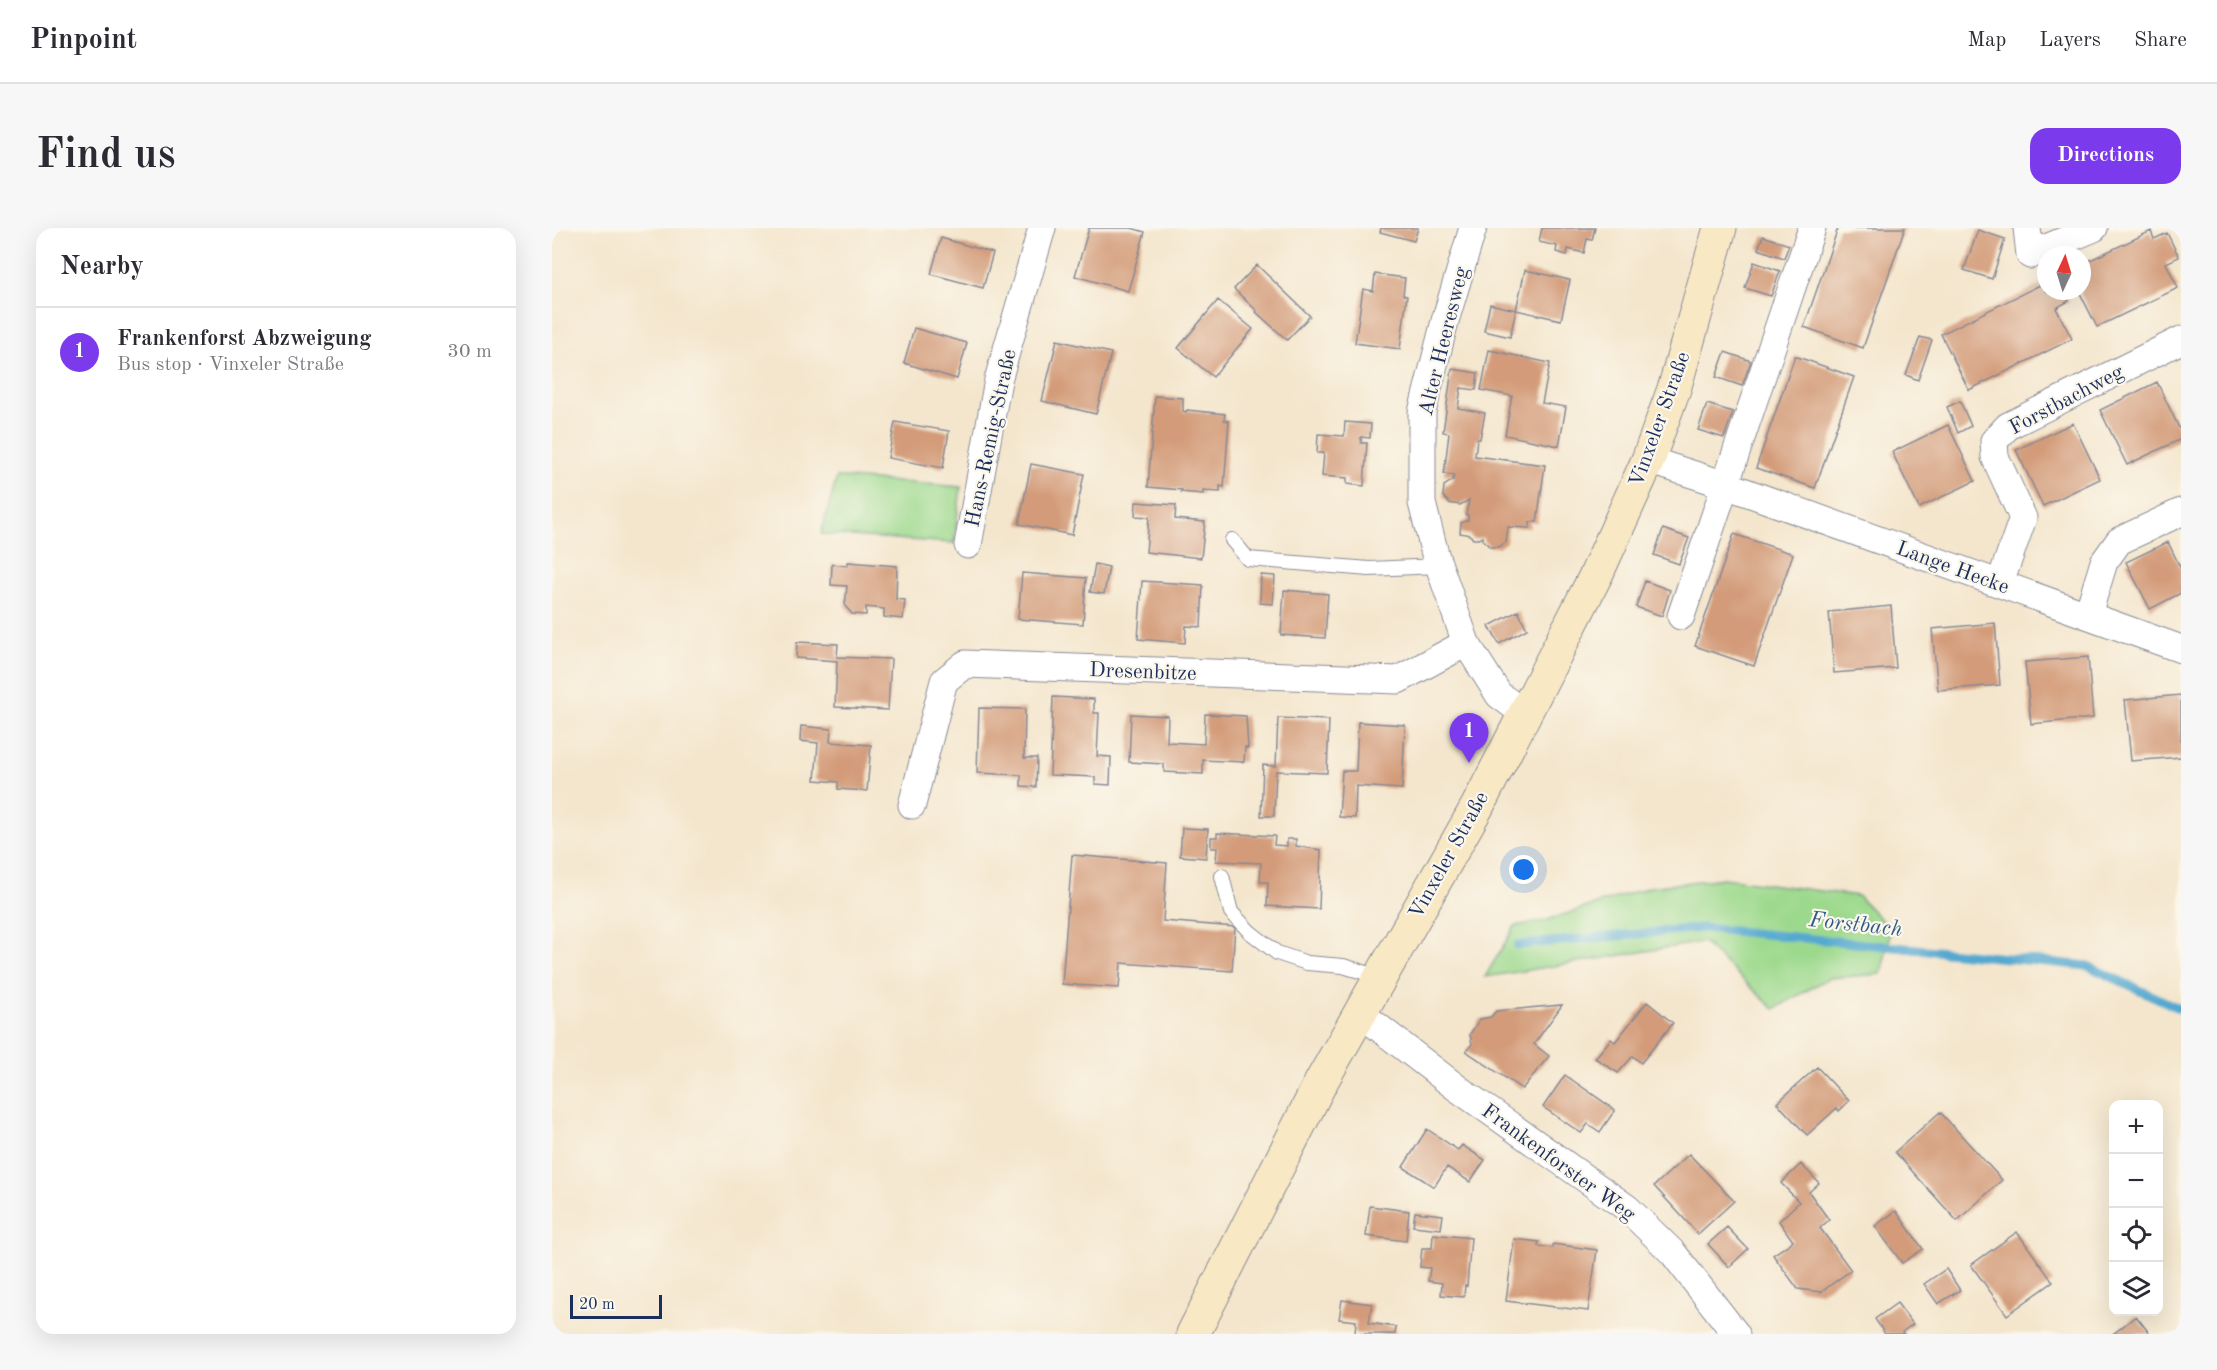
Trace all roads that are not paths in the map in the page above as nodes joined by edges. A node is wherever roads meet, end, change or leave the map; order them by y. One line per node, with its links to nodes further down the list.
1 (1042, 228): 12 (street, Hans-Remig-Straße)
2 (1473, 228): 13 (street, Alter Heeresweg)
3 (1720, 228): 8 (main road, Vinxeler Straße)
4 (1812, 228): 9 (street)
5 (2027, 228): 6 (street)
6 (2094, 228)
7 (2181, 340): 14 (street, Forstbachweg)
8 (1647, 460): 9 (street, Lange Hecke); 19 (main road, Vinxeler Straße)
9 (1726, 485): 14 (street, Lange Hecke); 16 (street)
10 (2181, 512): 15 (street)
11 (1232, 540): 13 (lane)
12 (968, 545)
13 (1439, 566): 17 (street, Alter Heeresweg)
14 (2000, 584): 15 (street, Lange Hecke)
15 (2088, 614): 18 (street, Lange Hecke)
16 (1681, 616)
17 (1466, 643): 19 (street, Alter Heeresweg); 20 (street, Dresenbitze)
18 (2181, 649)
19 (1525, 714): 22 (main road, Vinxeler Straße)
20 (912, 805)
21 (1222, 876): 22 (lane)
22 (1380, 977): 23 (main road, Vinxeler Straße)
23 (1360, 1013): 24 (main road, Vinxeler Straße); 25 (street, Frankenforster Weg)
24 (1193, 1334)
25 (1736, 1334)

